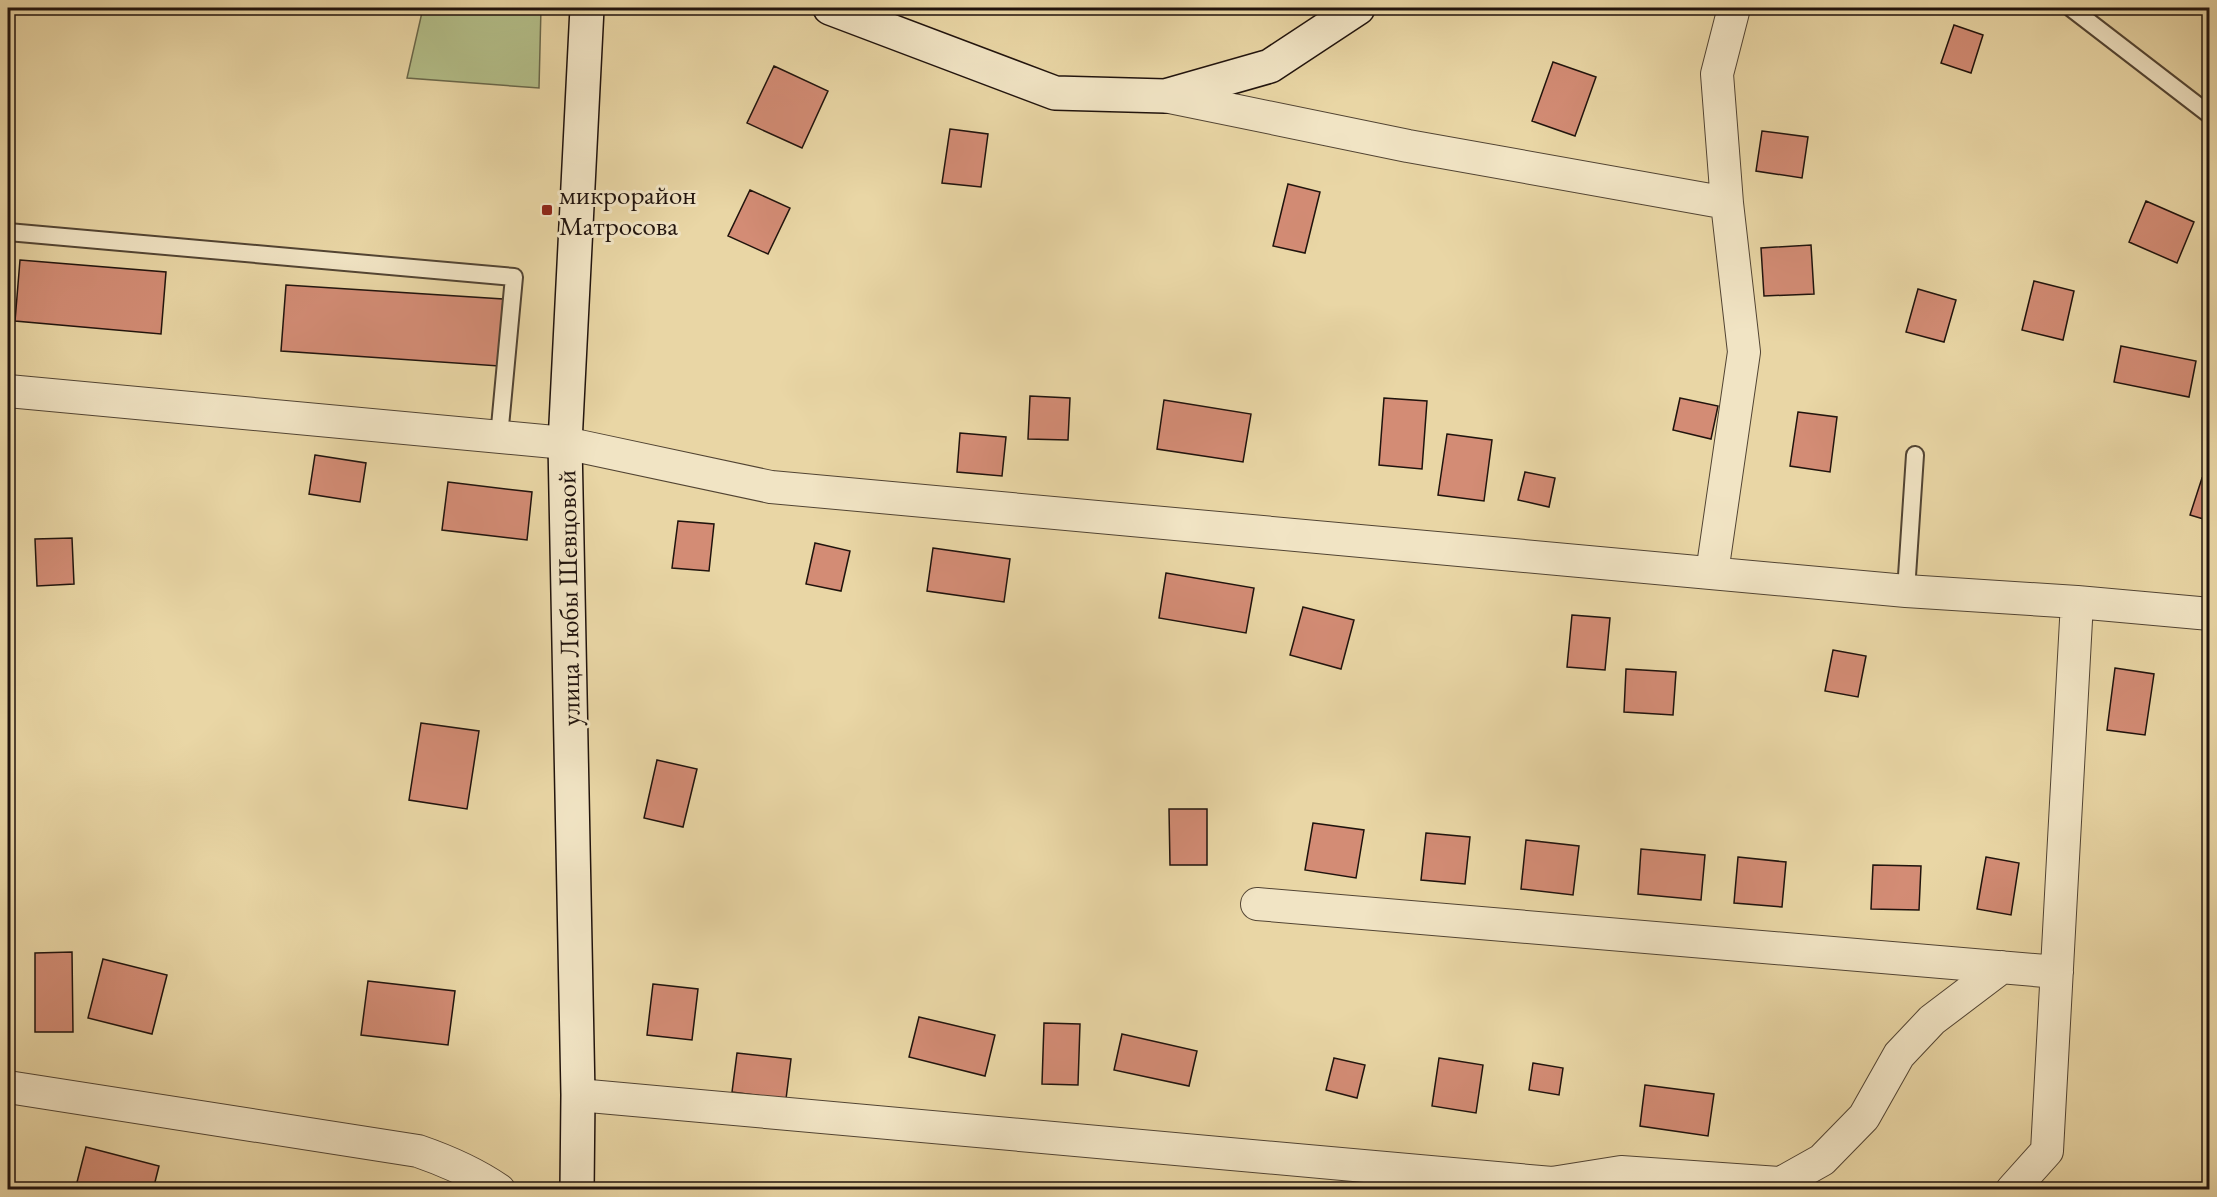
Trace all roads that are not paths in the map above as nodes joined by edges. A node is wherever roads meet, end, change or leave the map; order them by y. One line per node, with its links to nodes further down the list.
1 (587, 8): 12 (street, улица Любы Шевцовой)
2 (830, 8): 6 (street)
3 (1358, 8): 6 (street)
4 (1734, 8): 8 (street)
5 (2071, 8): 7 (lane)
6 (1165, 96): 8 (street)
7 (2210, 115)
8 (1727, 203): 14 (street)
9 (8, 232): 11 (lane)
10 (8, 391): 11 (street)
11 (499, 437): 12 (street)
12 (565, 443): 14 (street); 22 (street, улица Любы Шевцовой)
13 (1915, 455): 15 (lane)
14 (1712, 573): 15 (street)
15 (1906, 591): 16 (street)
16 (2077, 602): 17 (street); 20 (street)
17 (2210, 614)
18 (1257, 904): 19 (street)
19 (2002, 968): 20 (street); 23 (street)
20 (2057, 972): 26 (street)
21 (8, 1087): 24 (street)
22 (578, 1095): 23 (street); 25 (street, улица Любы Шевцовой)
23 (1786, 1186)
24 (499, 1190)
25 (577, 1190)
26 (2012, 1190)

